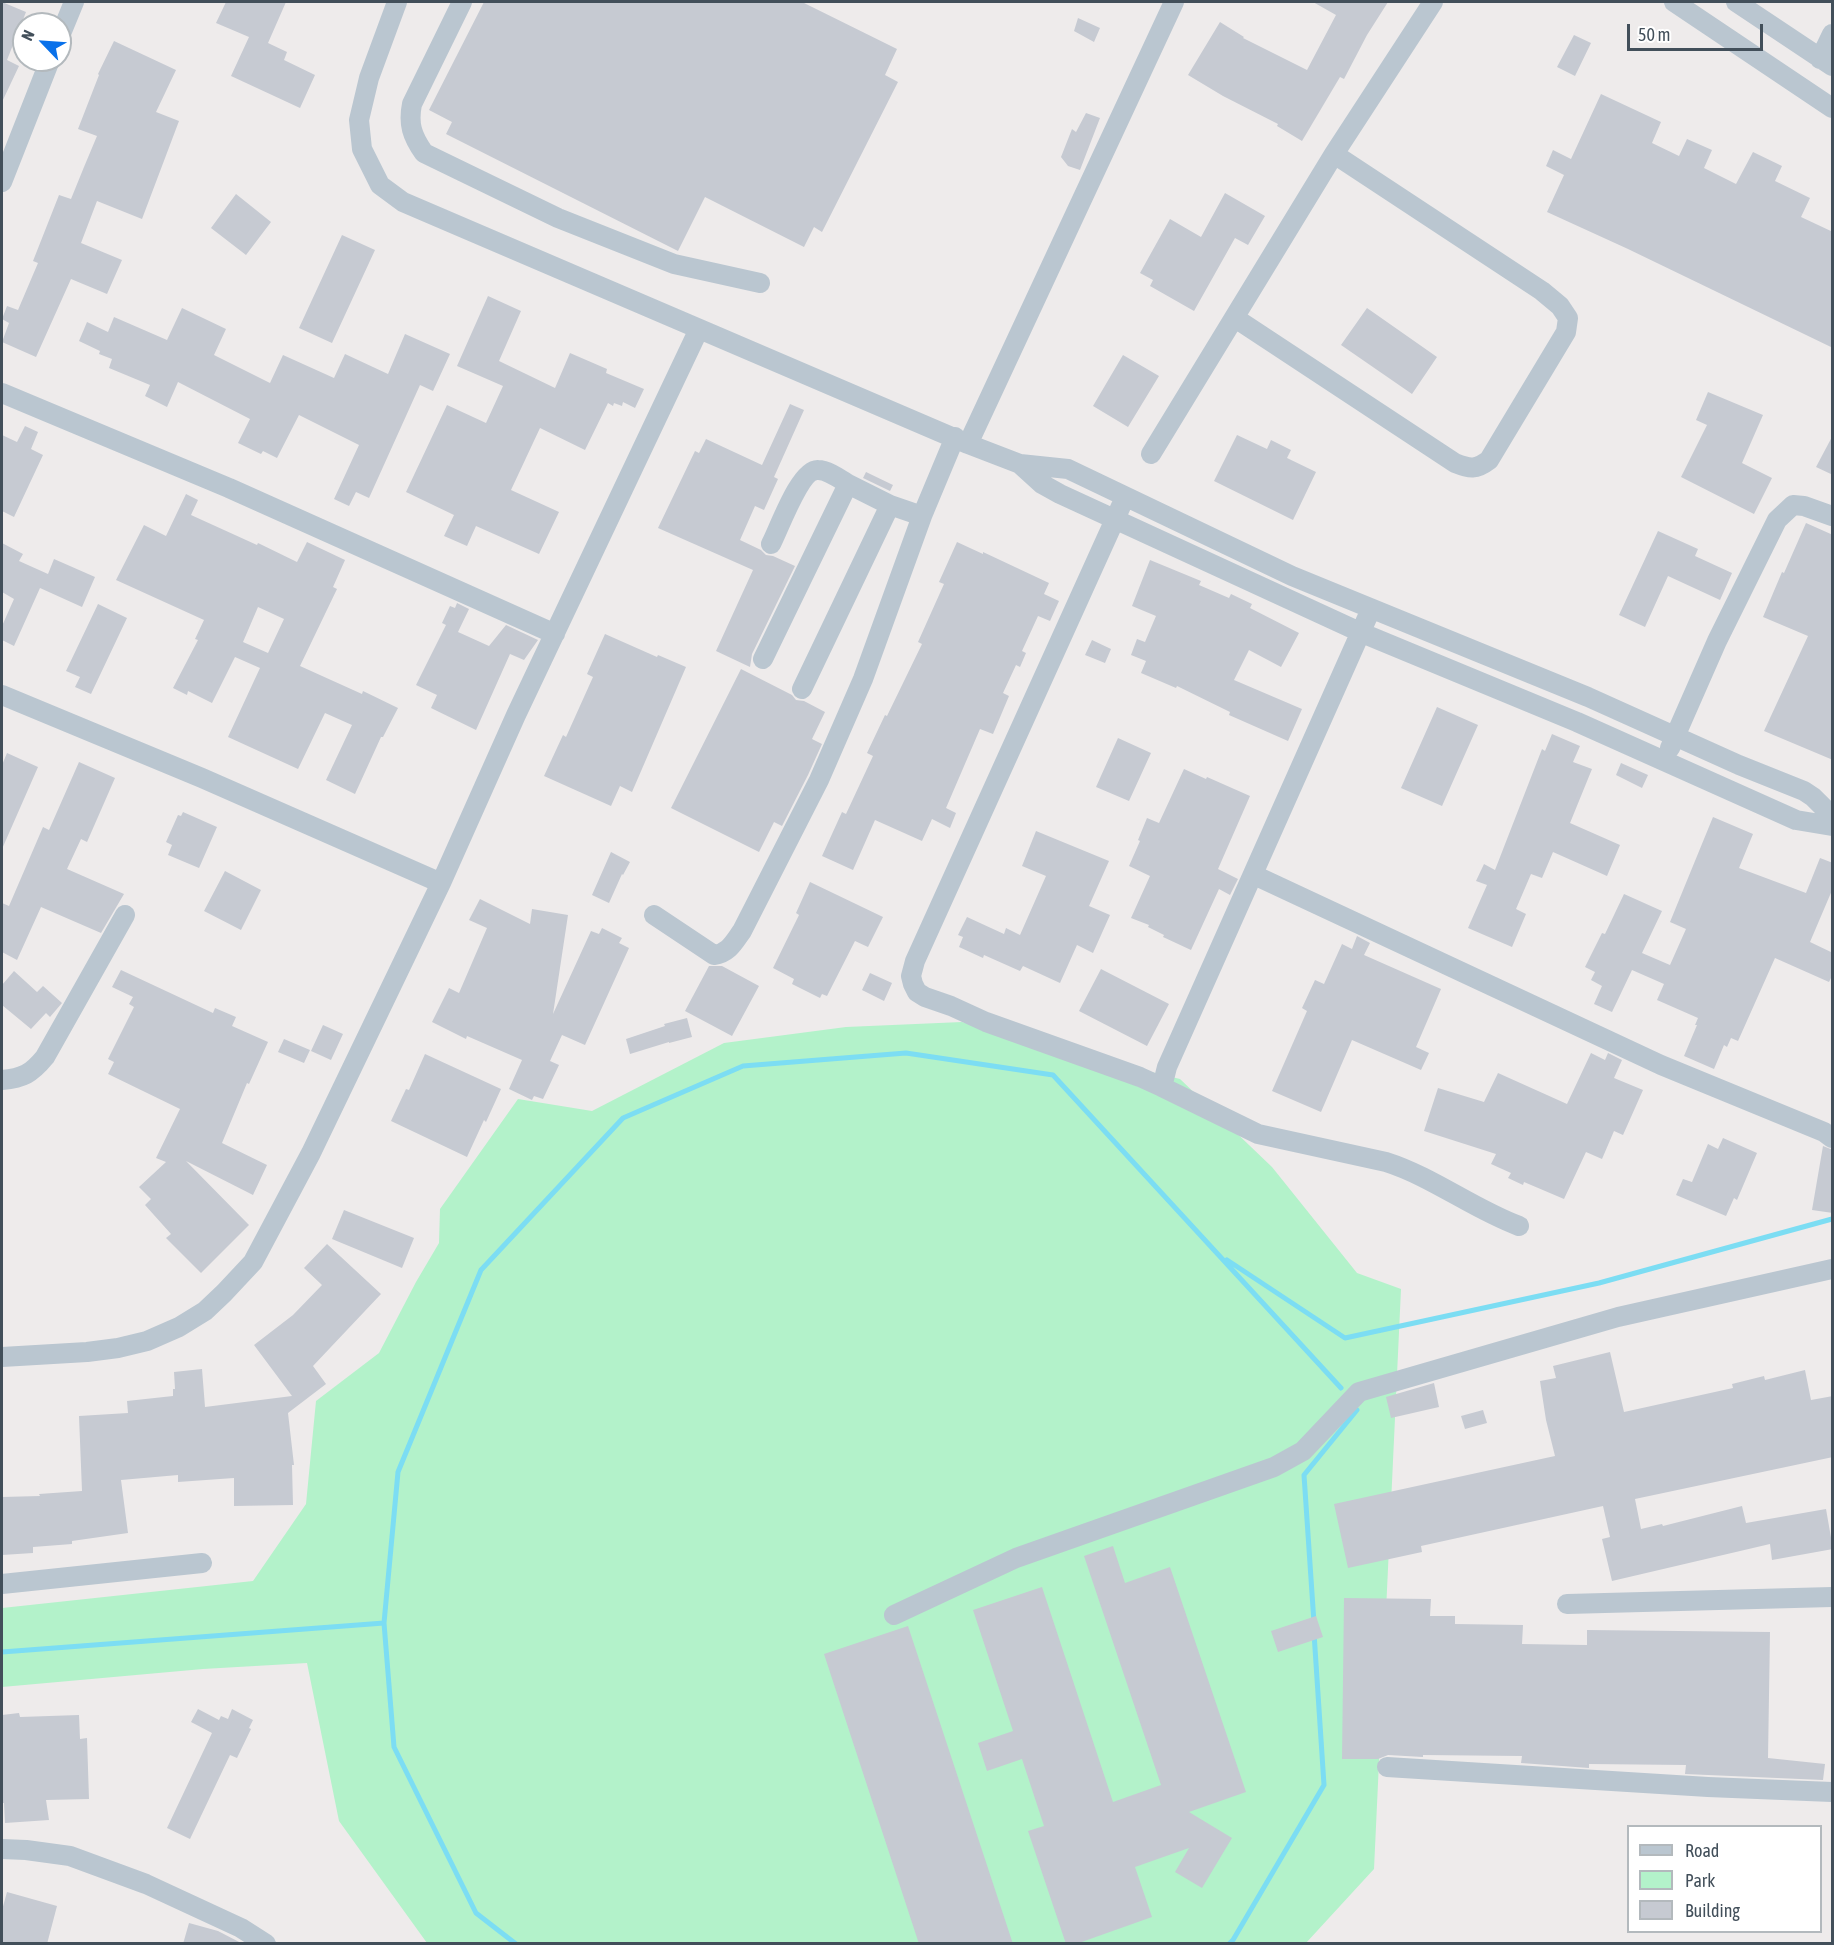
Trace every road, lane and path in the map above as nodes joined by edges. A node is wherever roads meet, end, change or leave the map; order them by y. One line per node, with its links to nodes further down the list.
1 (397, 2): 15 (street)
2 (462, 2): 13 (street)
3 (1174, 2): 17 (street)
4 (1433, 2): 11 (street)
5 (1674, 2): 10 (street)
6 (1736, 2): 8 (street)
7 (1833, 34): 8 (street)
8 (1826, 62)
9 (45, 72): 12 (street)
10 (1833, 108)
11 (1334, 154): 14 (street); 14 (street)
12 (2, 182)
13 (760, 283)
14 (1235, 318): 18 (street)
15 (699, 328): 17 (street); 29 (street)
16 (2, 393): 29 (street)
17 (961, 440): 19 (street); 23 (street)
18 (1151, 454)
19 (1020, 464): 21 (street); 25 (street)
20 (848, 484): 22 (street); 26 (street); 30 (street)
21 (1125, 496): 25 (street); 27 (street)
22 (890, 505): 23 (street); 31 (street)
23 (922, 516): 40 (street)
24 (1833, 516): 33 (street)
25 (1115, 518): 28 (street); 42 (street)
26 (771, 544)
27 (1371, 609): 28 (street); 33 (street)
28 (1362, 633): 34 (street); 37 (street)
29 (555, 634): 38 (street)
30 (763, 659)
31 (802, 689)
32 (2, 695): 38 (street)
33 (1675, 737): 34 (street); 35 (street)
34 (1664, 762): 36 (street)
35 (1833, 816)
36 (1833, 826)
37 (1254, 875): 42 (street); 43 (street)
38 (441, 884): 46 (street)
39 (125, 915): 41 (street)
40 (654, 915)
41 (2, 1080)
42 (1162, 1087): 44 (street)
43 (1833, 1138)
44 (1519, 1226)
45 (1833, 1269): 51 (street)
46 (2, 1357)
47 (202, 1563): 48 (street)
48 (2, 1584)
49 (1833, 1597): 50 (street)
50 (1567, 1604)
51 (894, 1615)
52 (1387, 1767): 53 (street)
53 (1833, 1792)
54 (2, 1849): 55 (street)
55 (266, 1944)

